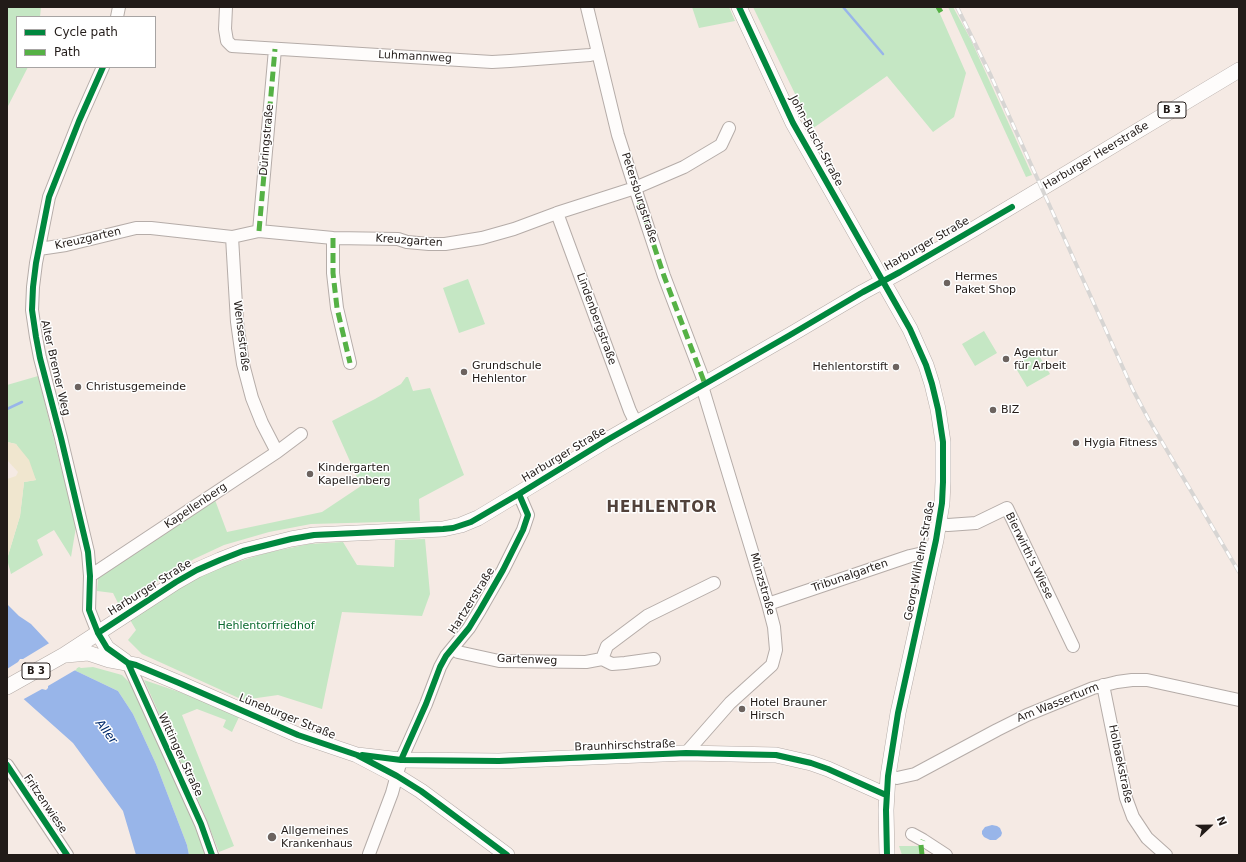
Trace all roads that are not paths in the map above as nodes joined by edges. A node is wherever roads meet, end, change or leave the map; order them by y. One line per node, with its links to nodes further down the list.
1 (226, 7): 4 (street, Luhmannweg)
2 (587, 7): 5 (street, Petersburgstraße)
3 (739, 7): 16 (main road, John-Busch-Straße)
4 (275, 49): 5 (street, Luhmannweg); 12 (street, Düringstraße)
5 (598, 53): 9 (street, Petersburgstraße)
6 (103, 68): 15 (street, Alter Bremer Weg)
7 (1239, 70): 10 (main road, Harburger Heerstraße / B 3)
8 (729, 128): 9 (street, Kreuzgarten)
9 (635, 188): 11 (street, Kreuzgarten); 18 (street, Petersburgstraße)
10 (1036, 192): 16 (main road, Harburger Straße / B 3)
11 (557, 214): 14 (street, Kreuzgarten); 19 (street, Lindenbergstraße)
12 (259, 231): 13 (street, Kreuzgarten); 14 (street, Kreuzgarten)
13 (232, 237): 15 (street, Kreuzgarten); 21 (street, Wensestraße)
14 (333, 238): 17 (street)
15 (39, 249): 25 (street, Alter Bremer Weg)
16 (883, 281): 18 (main road, Harburger Straße / B 3); 23 (main road, Georg-Wilhelm-Straße)
17 (350, 363)
18 (703, 385): 19 (main road, Harburger Straße / B 3); 27 (street, Münzstraße)
19 (636, 423): 22 (main road, Harburger Straße / B 3)
20 (301, 434): 21 (street, Kapellenberg)
21 (277, 452): 25 (street, Kapellenberg)
22 (519, 494): 28 (main road, Harburger Straße / B 3); 30 (street, Hartzerstraße)
23 (939, 524): 24 (main road, Georg-Wilhelm-Straße); 29 (street, Bierwirth's Wiese)
24 (933, 556): 27 (street, Tribunalgarten); 44 (main road, Georg-Wilhelm-Straße)
25 (90, 576): 28 (street, Alter Bremer Weg)
26 (714, 583): 32 (street)
27 (768, 604): 38 (street, Münzstraße)
28 (98, 633): 31 (main road, Harburger Straße / B 3); 34 (main road, Lüneburger Straße)
29 (1073, 646)
30 (453, 648): 32 (street, Gartenweg); 40 (street, Hartzerstraße)
31 (64, 655): 34 (main road, Lüneburger Straße); 36 (main road, Harburger Straße / B 3)
32 (602, 659): 33 (street, Gartenweg)
33 (654, 659)
34 (128, 663): 39 (main road, Lüneburger Straße); 50 (street, Wittinger Straße)
35 (1103, 685): 37 (street, Am Wasserturm); 44 (street, Am Wasserturm); 54 (street, Holbaekstraße)
36 (7, 688)
37 (1239, 700)
38 (686, 753): 41 (main road, Braunhirschstraße); 46 (main road, Braunhirschstraße)
39 (357, 755): 40 (main road, Braunhirschstraße); 43 (main road, Lüneburger Straße)
40 (401, 760): 41 (main road, Braunhirschstraße); 43 (street, Hartzerstraße)
41 (424, 760): 45 (main road)
42 (7, 765): 49 (street, Fritzenwiese)
43 (397, 776): 45 (main road, Lüneburger Straße); 48 (street, Hartzerstraße)
44 (888, 776): 46 (main road, Georg-Wilhelm-Straße)
45 (421, 791): 51 (main road, Lüneburger Straße)
46 (886, 795): 52 (main road, Georg-Wilhelm-Straße)
47 (912, 834): 53 (street)
48 (368, 854)
49 (67, 855)
50 (212, 855)
51 (507, 855)
52 (887, 855)
53 (946, 855)
54 (1166, 855)

